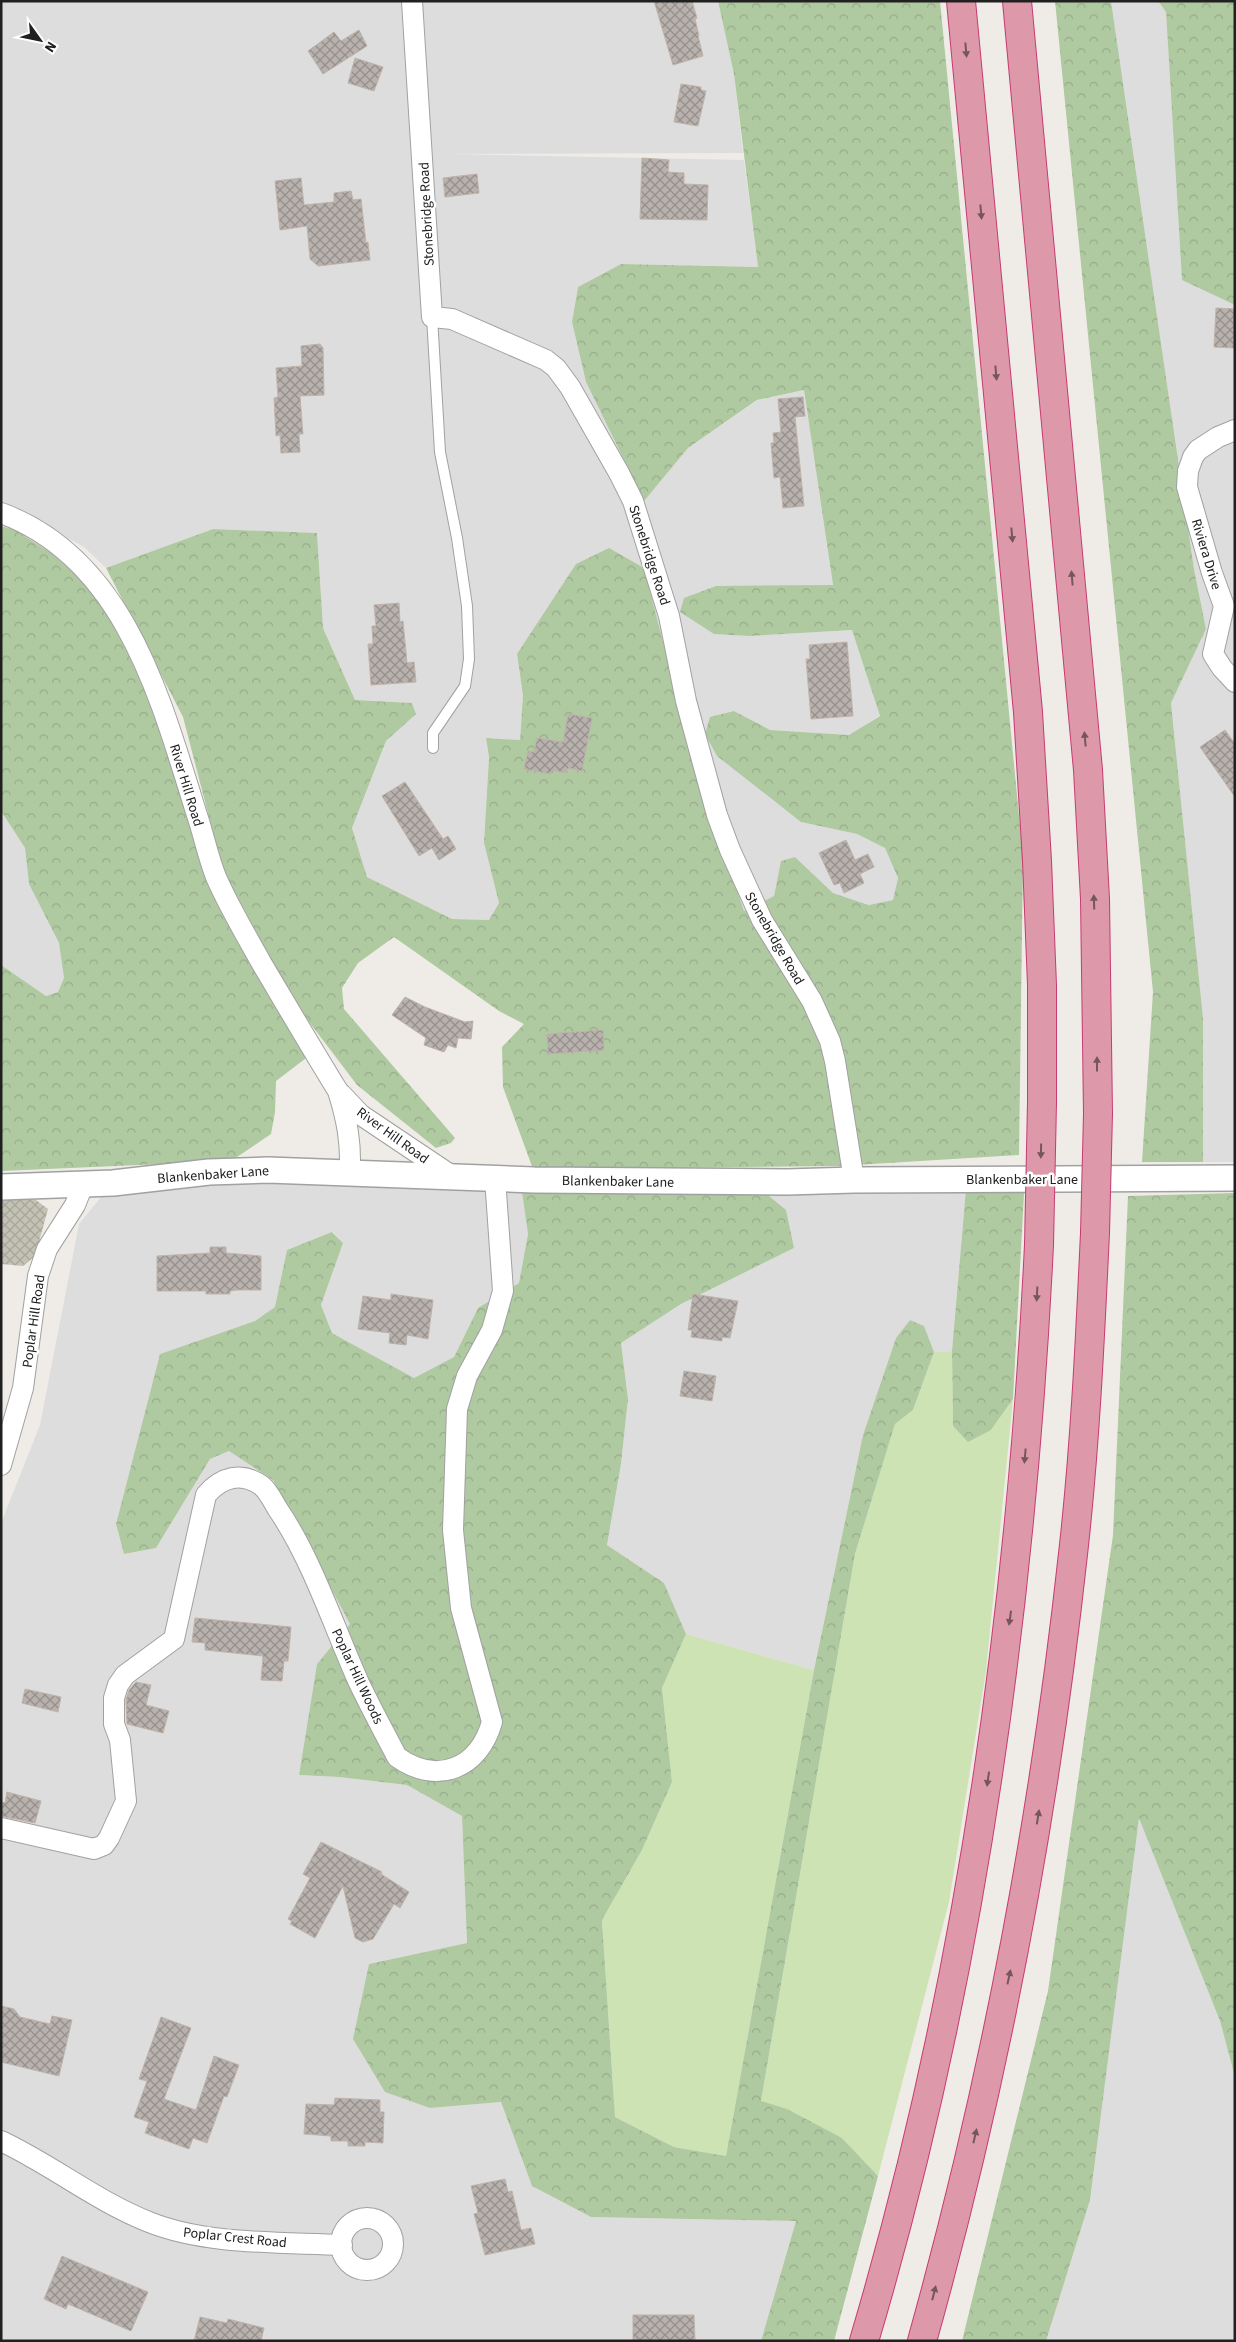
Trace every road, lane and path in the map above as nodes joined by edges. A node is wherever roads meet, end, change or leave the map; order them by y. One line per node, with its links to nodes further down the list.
1 (412, 1): 4 (street, Stonebridge Road)
2 (961, 1): 22 (highway, one-way to 22, bridge)
3 (1017, 1): 23 (highway, one-way to 3, bridge)
4 (432, 317): 9 (lane); 15 (street, Stonebridge Road)
5 (1235, 430): 7 (street, Riviera Drive)
6 (1, 513): 10 (street, River Hill Road)
7 (1230, 610): 8 (street, Riviera Drive)
8 (1235, 682)
9 (433, 748)
10 (338, 1091): 11 (street, River Hill Road); 12 (street, River Hill Road)
11 (350, 1172): 12 (street, Blankenbaker Lane); 16 (street, Blankenbaker Lane)
12 (452, 1176): 13 (street, Blankenbaker Lane)
13 (495, 1178): 15 (street, Blankenbaker Lane); 19 (street, Poplar Hill Woods)
14 (1235, 1178): 15 (street, Blankenbaker Lane)
15 (854, 1180)
16 (84, 1185): 17 (street, Blankenbaker Lane); 18 (street, Poplar Hill Road)
17 (1, 1187)
18 (1, 1465)
19 (1, 1828)
20 (1, 2141): 21 (street, Poplar Crest Road)
21 (342, 2245)
22 (864, 2341)
23 (922, 2341)

